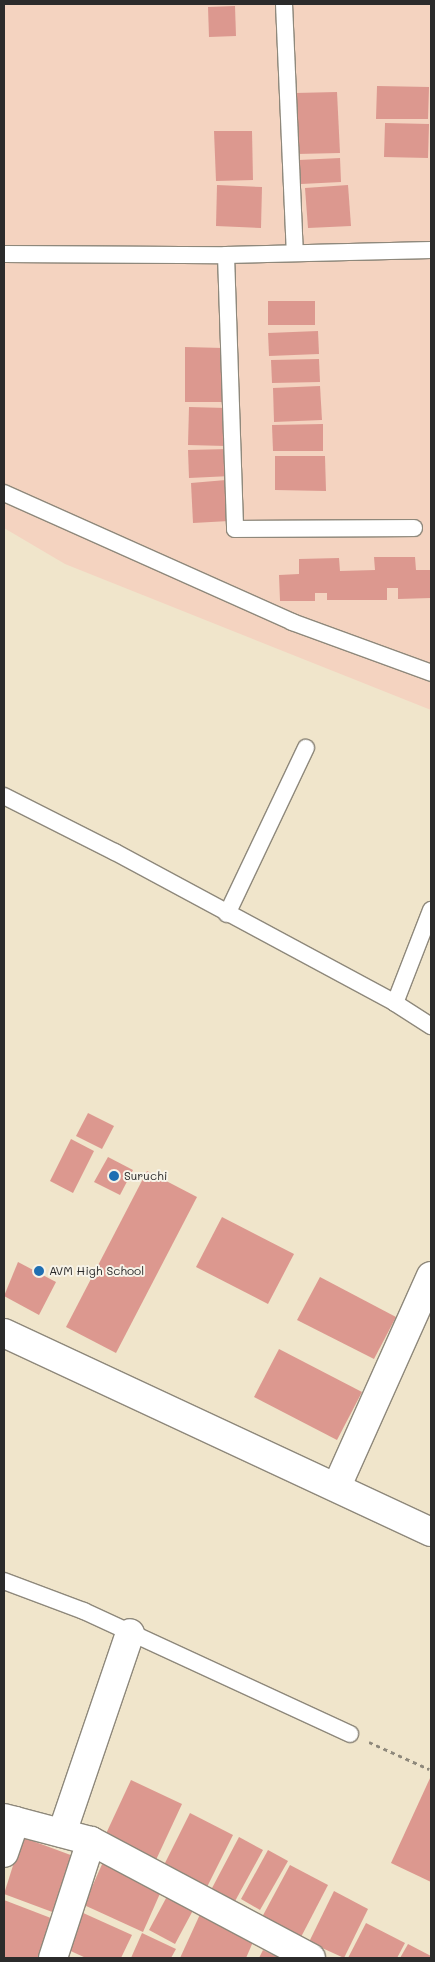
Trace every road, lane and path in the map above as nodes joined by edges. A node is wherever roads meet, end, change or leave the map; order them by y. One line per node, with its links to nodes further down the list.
1 (284, 4): 3 (lane)
2 (431, 250): 3 (lane)
3 (295, 251): 5 (lane)
4 (4, 254): 5 (lane)
5 (226, 255): 7 (lane)
6 (4, 493): 8 (lane)
7 (414, 528)
8 (431, 673)
9 (306, 748): 12 (lane)
10 (4, 796): 12 (lane)
11 (431, 910): 13 (lane)
12 (227, 914): 13 (lane)
13 (395, 1003): 14 (lane)
14 (431, 1026)
15 (431, 1276): 17 (street)
16 (4, 1333): 17 (street)
17 (338, 1486): 18 (street)
18 (431, 1532)
19 (4, 1581): 20 (lane)
20 (130, 1633): 21 (lane); 24 (street)
21 (350, 1734): 22 (path)
22 (428, 1769)
23 (9, 1819): 24 (street); 26 (street)
24 (62, 1833): 25 (street)
25 (91, 1841): 27 (street); 28 (street)
26 (4, 1853)
27 (53, 1958)
28 (310, 1958)

